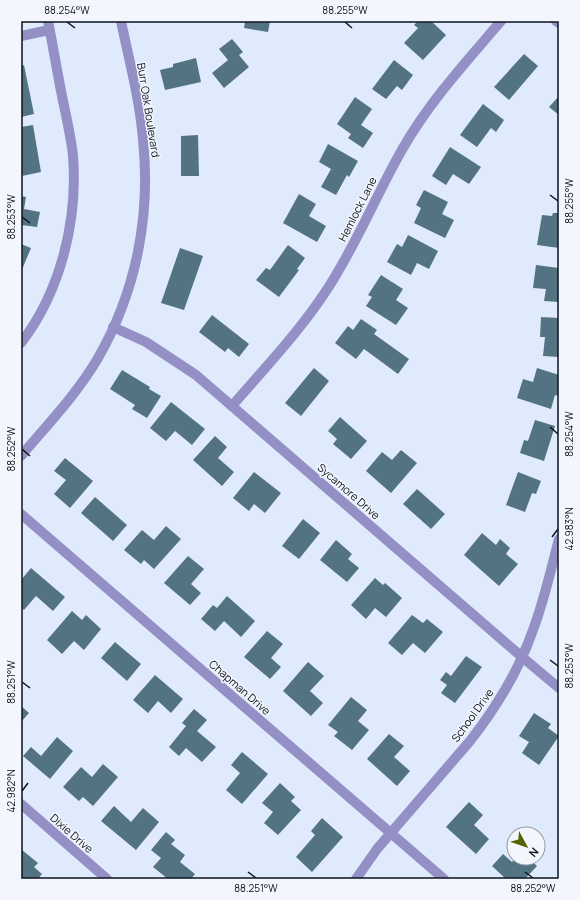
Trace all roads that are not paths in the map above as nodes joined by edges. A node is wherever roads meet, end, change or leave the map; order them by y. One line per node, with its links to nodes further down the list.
1 (121, 21): 7 (street, Burr Oak Boulevard)
2 (501, 21): 9 (street, Hemlock Lane)
3 (556, 21): 4 (street)
4 (559, 23)
5 (48, 25): 6 (street); 8 (street)
6 (21, 36)
7 (113, 327): 9 (street, Sycamore Drive); 10 (street, Burr Oak Boulevard)
8 (21, 343)
9 (232, 406): 13 (street, Sycamore Drive)
10 (21, 456)
11 (21, 514): 16 (street, Chapman Drive)
12 (559, 539): 13 (street, School Drive)
13 (522, 657): 14 (street, Sycamore Drive); 16 (street, School Drive)
14 (559, 688)
15 (21, 804): 17 (street, Dixie Drive)
16 (390, 833): 18 (street, School Drive); 19 (street, Chapman Drive)
17 (107, 879)
18 (356, 879)
19 (444, 879)

